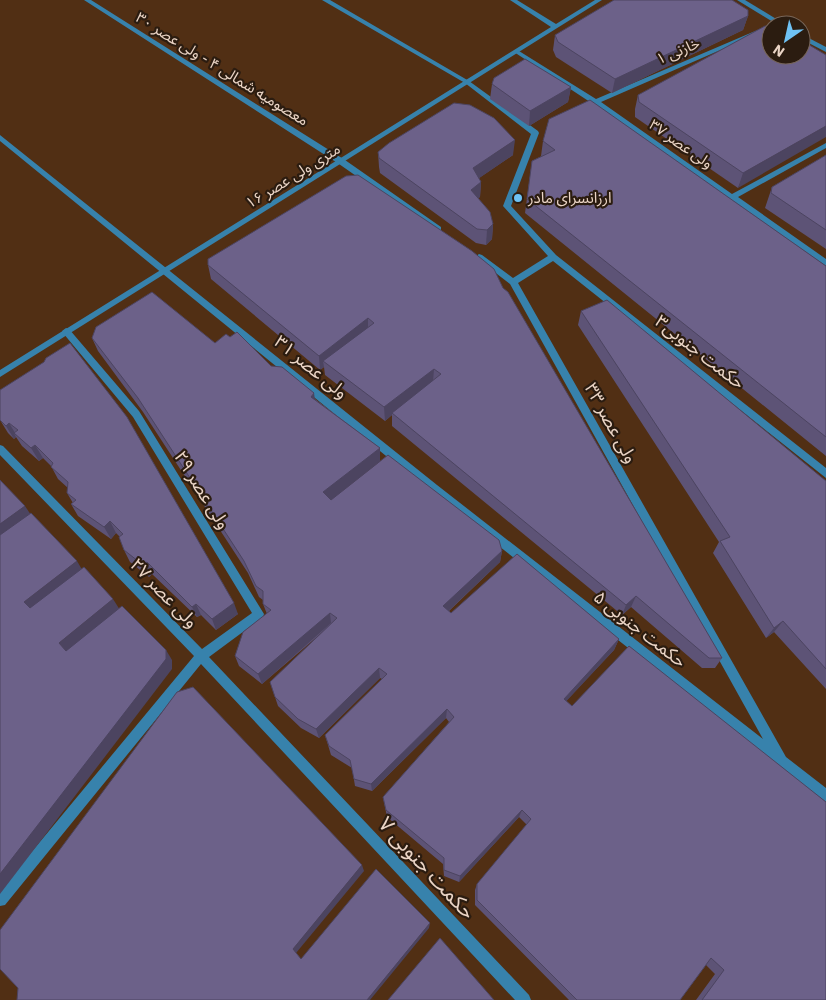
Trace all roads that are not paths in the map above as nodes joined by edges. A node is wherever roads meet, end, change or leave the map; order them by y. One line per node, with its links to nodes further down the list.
1 (87, 0): 19 (street, معصومیه شمالی ۴ - ولی عصر ۳۰)
2 (325, 0): 12 (street)
3 (513, 0): 7 (street)
4 (599, 0): 7 (street, ۱۶ متری ولی عصر)
5 (740, 0): 6 (street)
6 (762, 15)
7 (556, 27): 11 (street, ۱۶ متری ولی عصر)
8 (761, 32): 13 (street, خازنی ۱)
9 (811, 42): 10 (street)
10 (826, 50)
11 (517, 52): 12 (street, ۱۶ متری ولی عصر); 13 (street, ولی عصر ۳۷)
12 (467, 82): 16 (street); 19 (street, ۱۶ متری ولی عصر)
13 (596, 102): 14 (street, خازنی ۱); 20 (street, ولی عصر ۳۷)
14 (588, 106)
15 (544, 129): 16 (street)
16 (535, 133): 23 (street, حکمت جنوبی۳)
17 (0, 137): 25 (street, ولی عصر ۳۱)
18 (826, 145): 20 (street)
19 (342, 162): 21 (street); 25 (street, ۱۶ متری ولی عصر)
20 (732, 197): 24 (street, ولی عصر ۳۷)
21 (448, 236)
22 (472, 253): 26 (street, ولی عصر ۳۳)
23 (553, 257): 26 (street); 30 (street, حکمت جنوبی۳)
24 (826, 263)
25 (167, 271): 27 (street, ۱۶ متری ولی عصر); 31 (street, ولی عصر ۳۱)
26 (513, 282): 33 (street, ولی عصر ۳۳)
27 (66, 331): 28 (street, ۱۶ متری ولی عصر); 32 (street, ولی عصر ۲۹)
28 (0, 374)
29 (0, 449): 32 (street, ولی عصر ۲۷)
30 (826, 474)
31 (433, 488): 33 (street, حکمت جنوبی ۵)
32 (201, 656): 34 (street, ولی عصر ۲۷); 36 (street)
33 (782, 762): 35 (street, حکمت جنوبی ۵)
34 (300, 764): 37 (street, حکمت جنوبی ۷)
35 (826, 796)
36 (0, 900)
37 (524, 1000)

